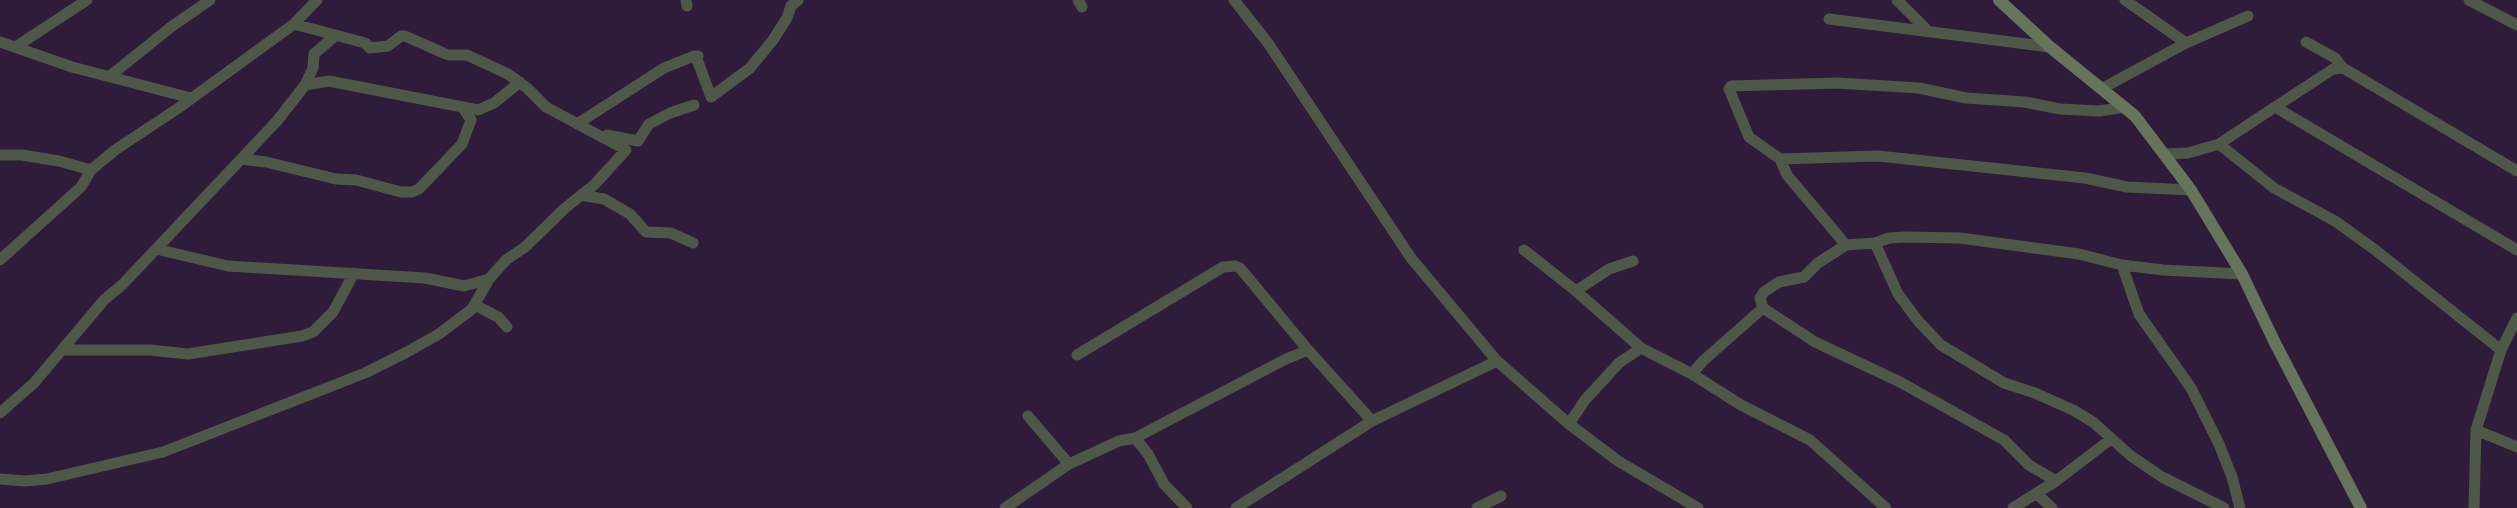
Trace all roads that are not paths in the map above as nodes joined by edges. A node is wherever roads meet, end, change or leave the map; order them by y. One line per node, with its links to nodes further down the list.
1 (87, 0): 19 (street)
2 (210, 0): 22 (street)
3 (317, 0): 12 (street)
4 (798, 0): 31 (street)
5 (1234, 0): 63 (street)
6 (1897, 0): 14 (street)
7 (1999, 0): 20 (street)
8 (2125, 0): 18 (street)
9 (2468, 0): 13 (street)
10 (2248, 16): 18 (street)
11 (1829, 19): 14 (street)
12 (294, 24): 15 (street); 26 (street)
13 (2517, 25)
14 (1929, 32): 20 (street)
15 (336, 35): 23 (street); 24 (street)
16 (0, 42): 19 (street)
17 (2306, 42): 21 (street)
18 (2186, 43): 25 (street)
19 (17, 46): 22 (street)
20 (2050, 47): 25 (street)
21 (2343, 68): 28 (street); 38 (street)
22 (110, 76): 26 (street)
23 (520, 82): 29 (street); 31 (street)
24 (305, 85): 29 (street); 35 (street)
25 (2103, 88): 30 (street)
26 (191, 98): 37 (street)
27 (694, 105): 31 (street)
28 (2275, 107): 32 (street); 46 (street)
29 (464, 108): 35 (street)
30 (2125, 108): 33 (street); 36 (street)
31 (583, 122): 40 (street)
32 (2219, 144): 33 (street); 61 (street)
33 (2165, 154): 39 (street)
34 (0, 155): 37 (street)
35 (241, 159): 44 (street)
36 (1780, 159): 39 (street); 43 (street)
37 (91, 170): 47 (street)
38 (2517, 171)
39 (2191, 190): 51 (street)
40 (581, 195): 41 (street); 52 (street)
41 (693, 243)
42 (1875, 243): 43 (street); 49 (street); 71 (street)
43 (1846, 245): 55 (street)
44 (156, 249): 50 (street); 59 (street)
45 (1524, 250): 53 (street)
46 (2517, 250)
47 (0, 260)
48 (1633, 261): 53 (street)
49 (2122, 265): 51 (street); 87 (street)
50 (354, 273): 52 (street); 59 (street)
51 (2242, 274): 88 (street)
52 (476, 289): 54 (street)
53 (1576, 292): 58 (street)
54 (475, 305): 57 (street); 74 (street)
55 (1763, 308): 64 (street); 75 (street)
56 (2517, 318): 61 (street)
57 (507, 327)
58 (1641, 348): 64 (street); 68 (street)
59 (64, 350): 65 (street)
60 (1308, 350): 62 (street); 67 (street); 70 (street)
61 (2501, 350): 69 (street)
62 (1077, 355)
63 (1497, 361): 67 (street); 68 (street)
64 (1692, 374): 83 (street)
65 (0, 413)
66 (1028, 416): 73 (street)
67 (1372, 421): 80 (street)
68 (1569, 424): 82 (street)
69 (2476, 430): 72 (street); 89 (street)
70 (1135, 438): 73 (street); 79 (street)
71 (2111, 439): 75 (street); 86 (street)
72 (2517, 447)
73 (1069, 464): 78 (street)
74 (0, 479)
75 (2056, 481): 76 (street)
76 (2036, 493): 84 (street); 85 (street)
77 (1501, 496): 81 (street)
78 (1005, 508)
79 (1187, 508)
80 (1237, 508)
81 (1476, 508)
82 (1698, 508)
83 (1886, 508)
84 (2013, 508)
85 (2052, 508)
86 (2224, 508)
87 (2240, 508)
88 (2361, 508)
89 (2474, 508)

